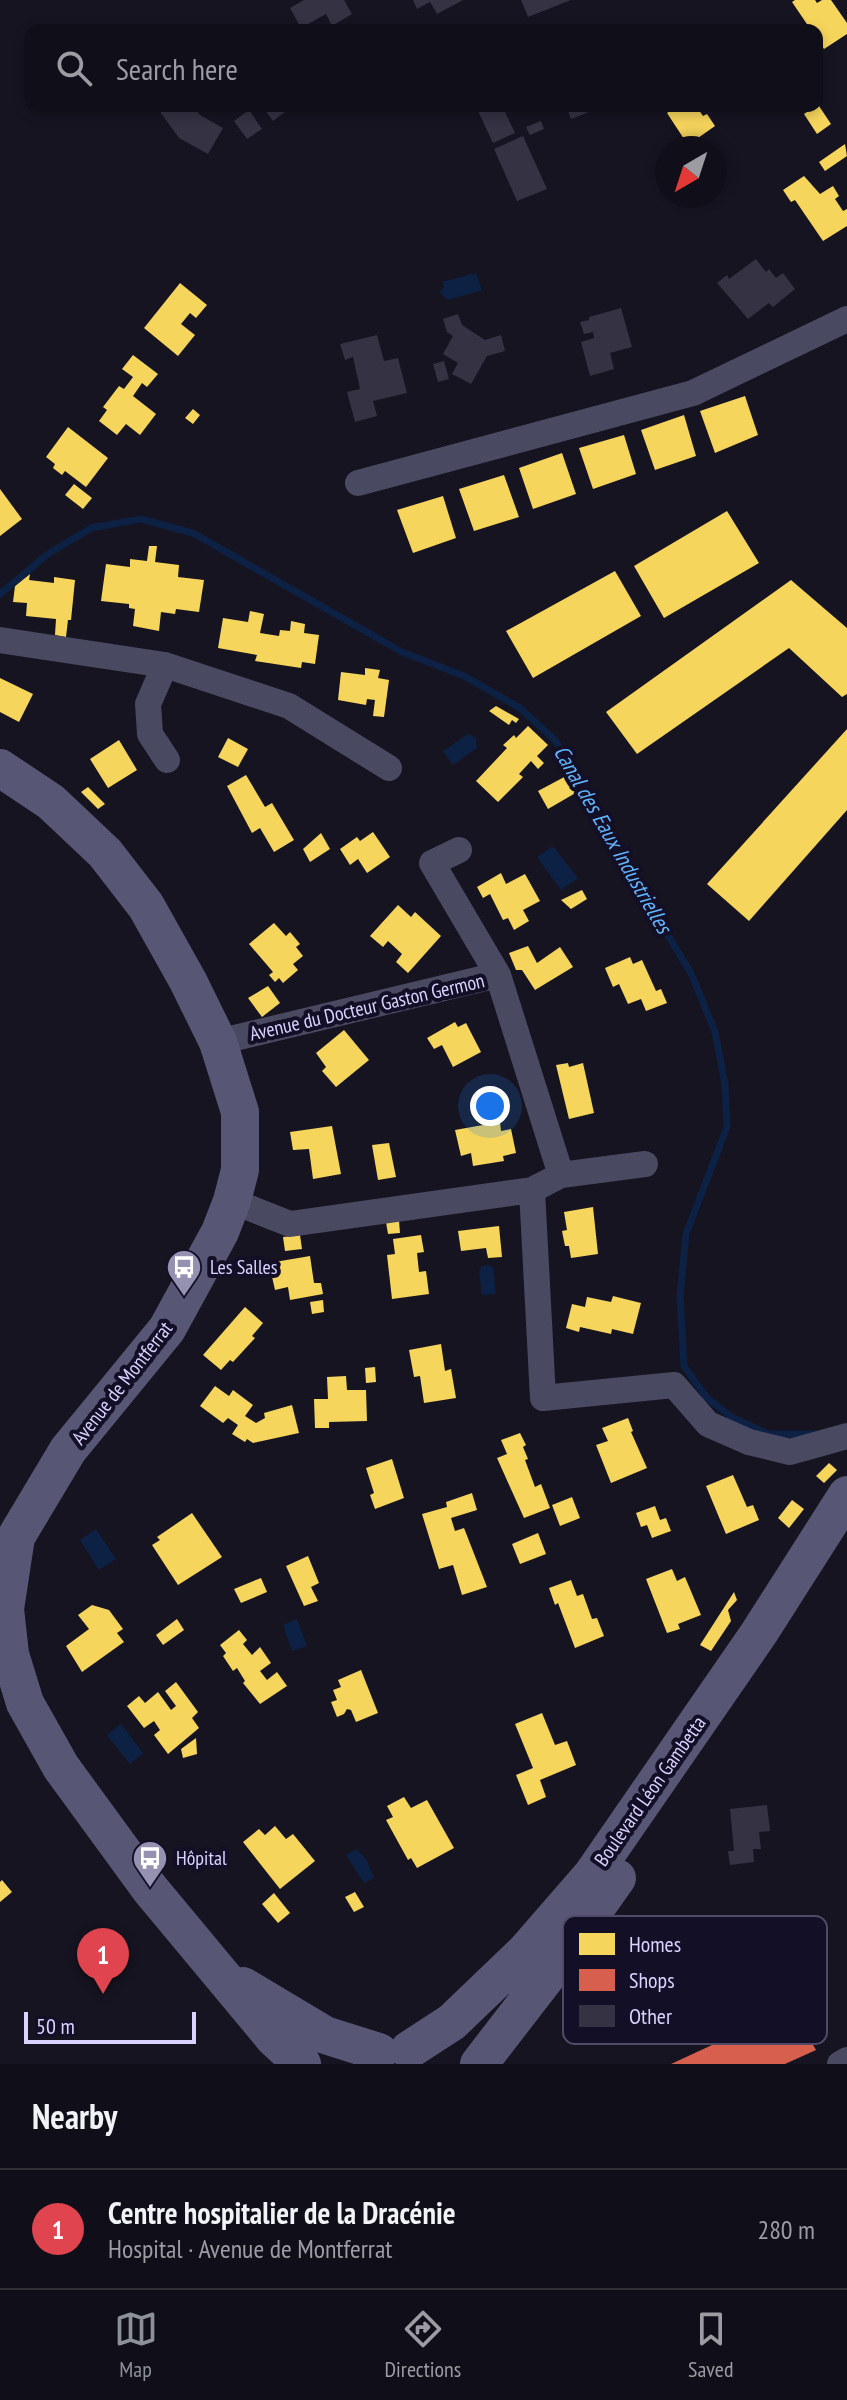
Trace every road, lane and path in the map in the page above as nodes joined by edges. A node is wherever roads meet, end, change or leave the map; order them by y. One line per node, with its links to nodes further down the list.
1 (847, 319): 2 (street)
2 (358, 483)
3 (0, 640): 4 (street)
4 (165, 665): 5 (street); 7 (street)
5 (167, 760)
6 (0, 768): 10 (street, Avenue de Montferrat)
7 (389, 768)
8 (459, 850): 9 (street)
9 (498, 975): 10 (street, Avenue du Docteur Gaston Germon); 12 (street, Avenue du Docteur Gaston Germon)
10 (218, 1042): 14 (street, Avenue de Montferrat)
11 (645, 1164): 12 (street)
12 (561, 1175): 13 (street)
13 (532, 1190): 14 (street); 15 (street)
14 (232, 1201): 17 (street, Avenue de Montferrat)
15 (847, 1436)
16 (847, 1495): 22 (street, Boulevard Léon Gambetta)
17 (8, 1537): 21 (street, Avenue de Montferrat)
18 (847, 1538): 19 (street, Boulevard Léon Gambetta)
19 (591, 1916)
20 (563, 1955): 25 (street, Boulevard Léon Gambetta)
21 (216, 1970): 22 (street); 24 (street, Avenue de Montferrat)
22 (396, 2057)
23 (847, 2060): 26 (street)
24 (302, 2064)
25 (479, 2064)
26 (840, 2064)

